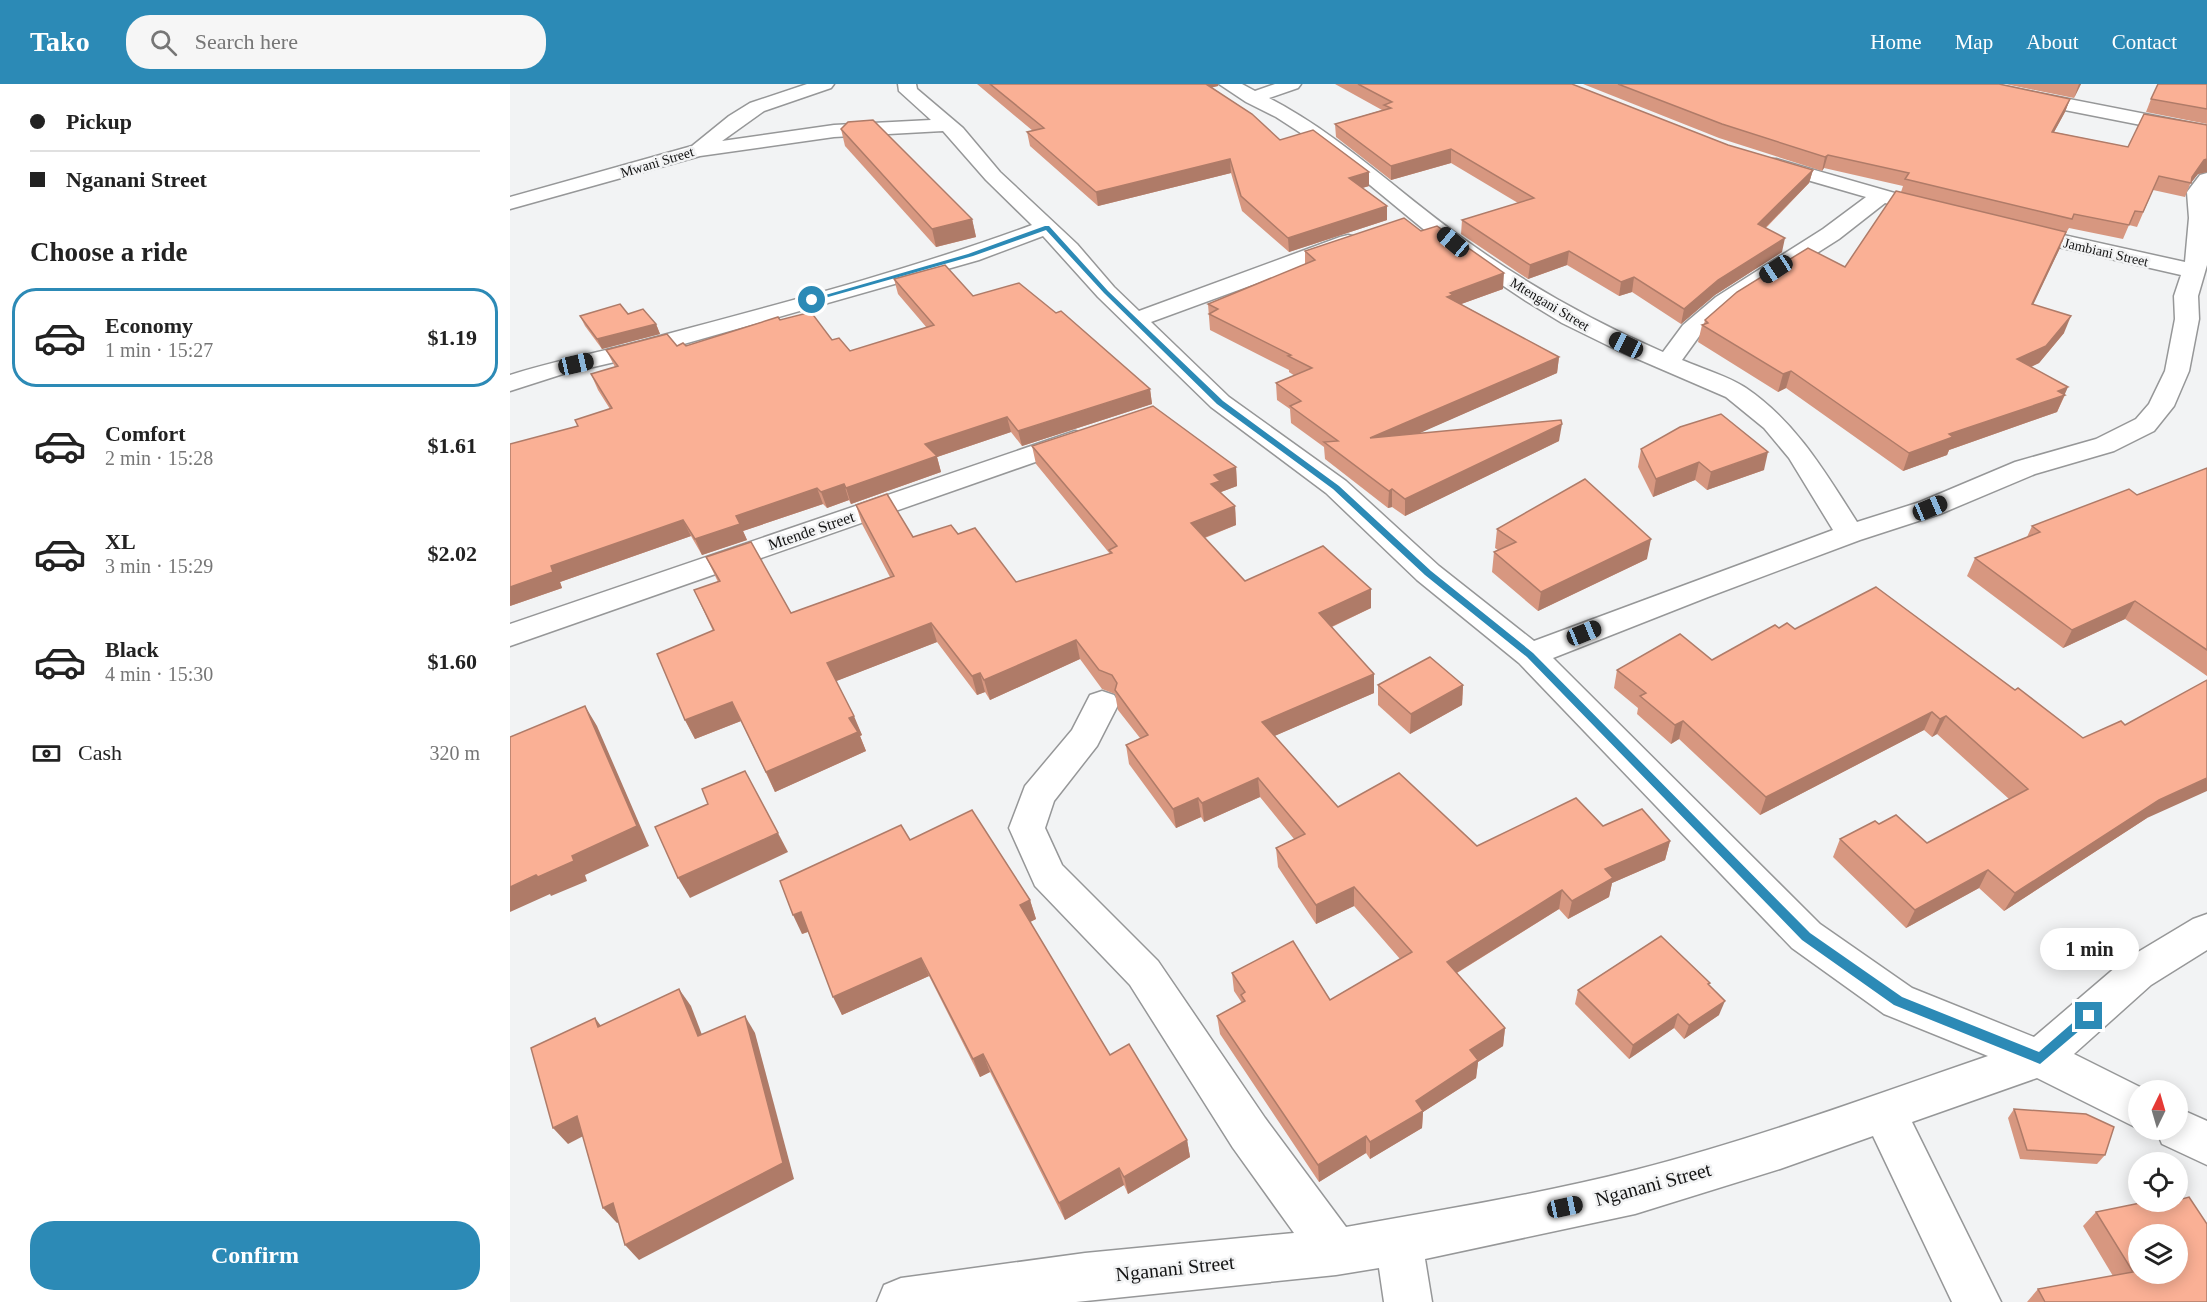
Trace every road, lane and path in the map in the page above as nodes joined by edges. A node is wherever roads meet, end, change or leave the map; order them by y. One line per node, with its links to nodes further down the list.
1 (825, 84): 9 (street, Mwani Street)
2 (907, 84): 7 (street)
3 (1228, 84): 6 (street, Mtengani Street)
4 (1292, 84): 6 (street)
5 (1970, 84): 8 (street)
6 (1252, 98): 15 (street, Mtengani Street)
7 (947, 125): 9 (street); 16 (street)
8 (2207, 132)
9 (699, 150): 13 (street, Mwani Street)
10 (1752, 158): 12 (street)
11 (2207, 180): 20 (street)
12 (1880, 196): 14 (street); 23 (street)
13 (510, 203)
14 (1947, 214)
15 (1424, 218): 17 (street); 23 (street, Mtengani Street)
16 (1047, 227): 21 (street); 24 (street)
17 (1395, 227)
18 (2004, 228): 20 (street, Jambiani Street)
19 (1364, 237): 21 (street)
20 (2198, 271): 22 (street)
21 (1135, 320): 28 (street)
22 (2196, 333): 26 (street)
23 (1668, 363): 26 (street, Mtengani Street)
24 (510, 383)
25 (1102, 431): 27 (street, Mtende Street)
26 (1850, 534): 28 (street)
27 (510, 635)
28 (1530, 655): 31 (street)
29 (1102, 703): 37 (street)
30 (2207, 930): 31 (street, Nganani Street)
31 (2040, 1058): 32 (street); 33 (street, Nganani Street)
32 (2128, 1103)
33 (1884, 1111): 36 (street, Nganani Street); 40 (street)
34 (2188, 1134): 35 (street)
35 (2207, 1144)
36 (1398, 1241): 37 (street, Nganani Street); 39 (street)
37 (1336, 1252): 38 (street, Nganani Street)
38 (901, 1302)
39 (1408, 1302)
40 (1977, 1302)

